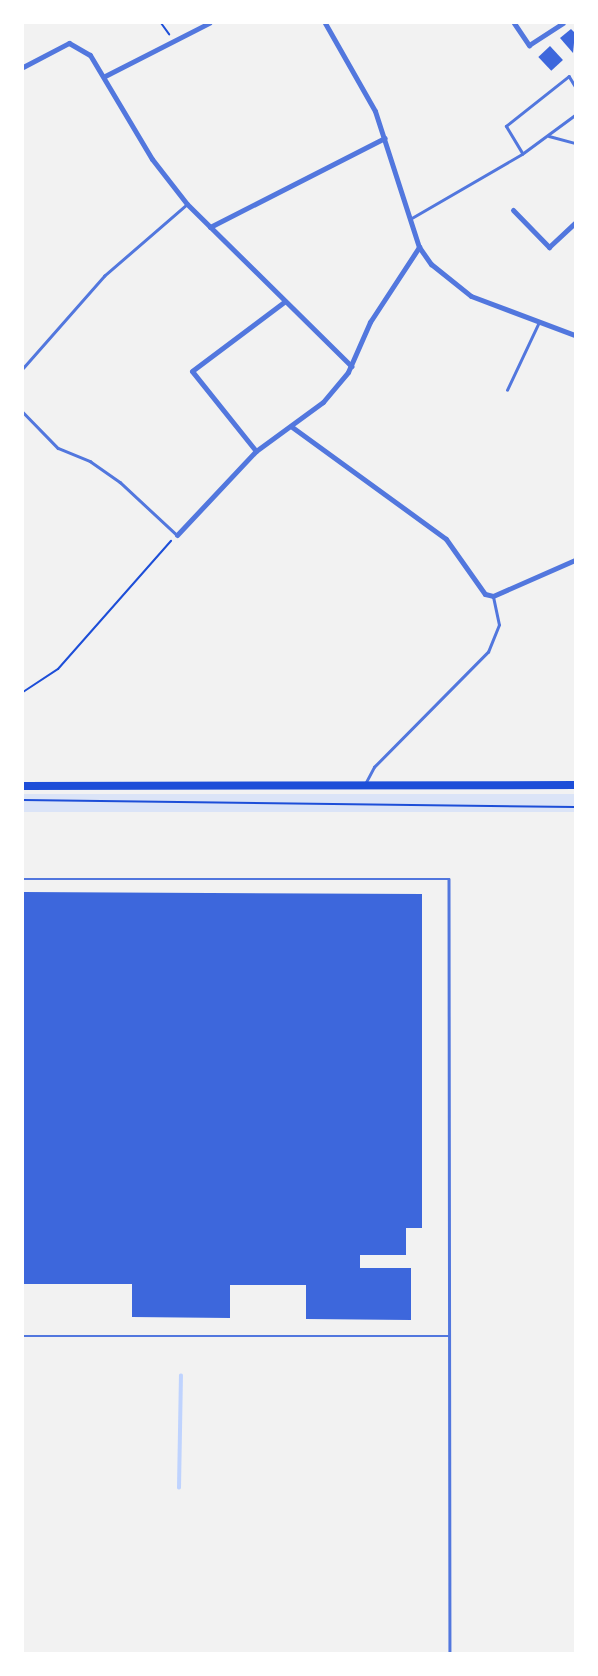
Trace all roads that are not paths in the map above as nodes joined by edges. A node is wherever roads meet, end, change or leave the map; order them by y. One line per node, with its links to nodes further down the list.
1 (209, 23): 6 (street)
2 (325, 23): 10 (street)
3 (514, 23): 4 (street)
4 (563, 23)
5 (23, 67): 6 (street)
6 (105, 76): 13 (street)
7 (575, 86): 12 (lane)
8 (575, 115): 9 (lane)
9 (549, 136): 11 (lane); 12 (lane)
10 (385, 138): 15 (street); 17 (street)
11 (575, 143)
12 (522, 154): 15 (lane)
13 (187, 204): 17 (street); 23 (lane)
14 (513, 211): 16 (street)
15 (410, 219): 18 (street)
16 (575, 223)
17 (210, 228): 19 (street)
18 (419, 247): 20 (street); 22 (street)
19 (284, 302): 22 (street); 27 (street)
20 (538, 322): 21 (street); 24 (lane)
21 (575, 335)
22 (351, 366): 26 (street)
23 (23, 368)
24 (507, 390)
25 (23, 412): 28 (lane)
26 (292, 427): 27 (street); 30 (street)
27 (256, 451): 28 (street)
28 (177, 535)
29 (575, 560): 30 (street)
30 (493, 596): 33 (lane)
31 (575, 785): 33 (main road)
32 (23, 786): 33 (main road)
33 (364, 786)
34 (23, 879): 36 (lane)
35 (23, 1336): 36 (lane)
36 (449, 1336): 37 (lane)
37 (450, 1653)

